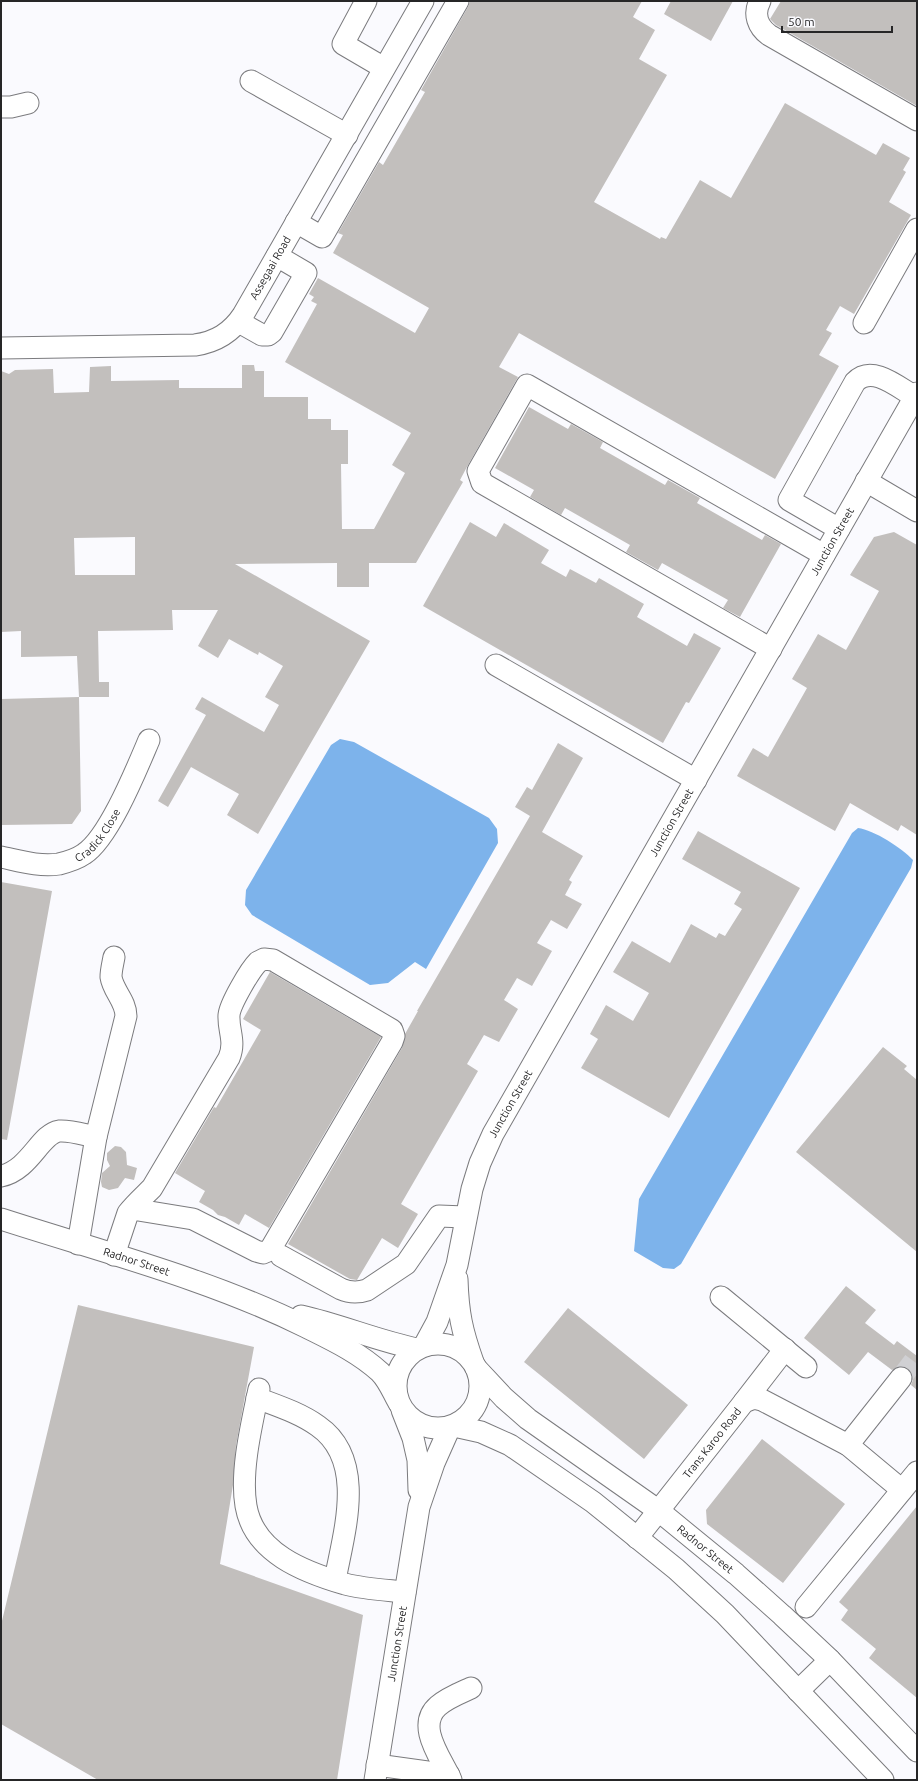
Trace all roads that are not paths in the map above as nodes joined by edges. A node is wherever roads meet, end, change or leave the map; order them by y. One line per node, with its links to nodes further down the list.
1 (366, 1): 5 (street)
2 (458, 1): 9 (street)
3 (760, 1): 11 (street)
4 (416, 3): 5 (street, Assegaai Road)
5 (384, 68): 7 (street, Assegaai Road)
6 (251, 81): 12 (street)
7 (373, 89): 9 (street); 12 (street, Assegaai Road)
8 (28, 103): 10 (street)
9 (399, 104): 13 (street)
10 (1, 106)
11 (917, 120)
12 (347, 135): 13 (street, Assegaai Road)
13 (296, 222): 15 (street, Assegaai Road)
14 (917, 229): 17 (street)
15 (277, 256): 16 (street, Assegaai Road); 16 (street)
16 (239, 322): 18 (street, Assegaai Road)
17 (864, 323)
18 (1, 348)
19 (916, 395): 20 (street, Junction Street); 22 (street)
20 (866, 482): 21 (street); 22 (street, Junction Street)
21 (917, 511)
22 (839, 529): 23 (street, Junction Street)
23 (824, 555): 24 (street, Junction Street); 24 (street)
24 (771, 649): 27 (street, Junction Street)
25 (496, 665): 27 (street)
26 (149, 740): 28 (street, Cradick Close)
27 (696, 780): 33 (street, Junction Street)
28 (1, 857)
29 (114, 957): 30 (street)
30 (96, 1138): 31 (street); 35 (street)
31 (1, 1176)
32 (132, 1208): 32 (street); 36 (street)
33 (466, 1217): 37 (street); 38 (street, Junction Street)
34 (1, 1219): 35 (street, Radnor Street)
35 (78, 1244): 36 (street, Radnor Street)
36 (114, 1255): 40 (street, Radnor Street)
37 (282, 1256)
38 (457, 1265): 41 (street, Junction Street); 43 (street, Junction Street)
39 (721, 1297): 42 (street)
40 (269, 1309): 41 (street, Radnor Street); 47 (street, Radnor Street)
41 (421, 1348): 43 (street); 47 (street)
42 (785, 1350): 44 (street); 46 (street)
43 (475, 1366): 48 (street); 53 (street, Radnor Street)
44 (806, 1367)
45 (901, 1378): 49 (street)
46 (744, 1402): 49 (street, Trans Karoo Road); 53 (street, Trans Karoo Road)
47 (400, 1405): 48 (street); 52 (street, Junction Street)
48 (452, 1427): 52 (street, Junction Street); 54 (street)
49 (848, 1445): 51 (street, Trans Karoo Road)
50 (917, 1472): 51 (street)
51 (902, 1490): 57 (street)
52 (419, 1507): 56 (street, Junction Street)
53 (658, 1511): 54 (street, Trans Karoo Road); 58 (street, Radnor Street)
54 (637, 1538): 60 (street)
55 (336, 1580): 55 (street); 56 (street)
56 (405, 1592): 62 (street, Junction Street)
57 (806, 1607)
58 (830, 1660): 60 (street); 61 (street, Radnor Street)
59 (471, 1688): 63 (street)
60 (798, 1691): 64 (street)
61 (917, 1752)
62 (376, 1772): 63 (street)
63 (450, 1778)
64 (883, 1780)

